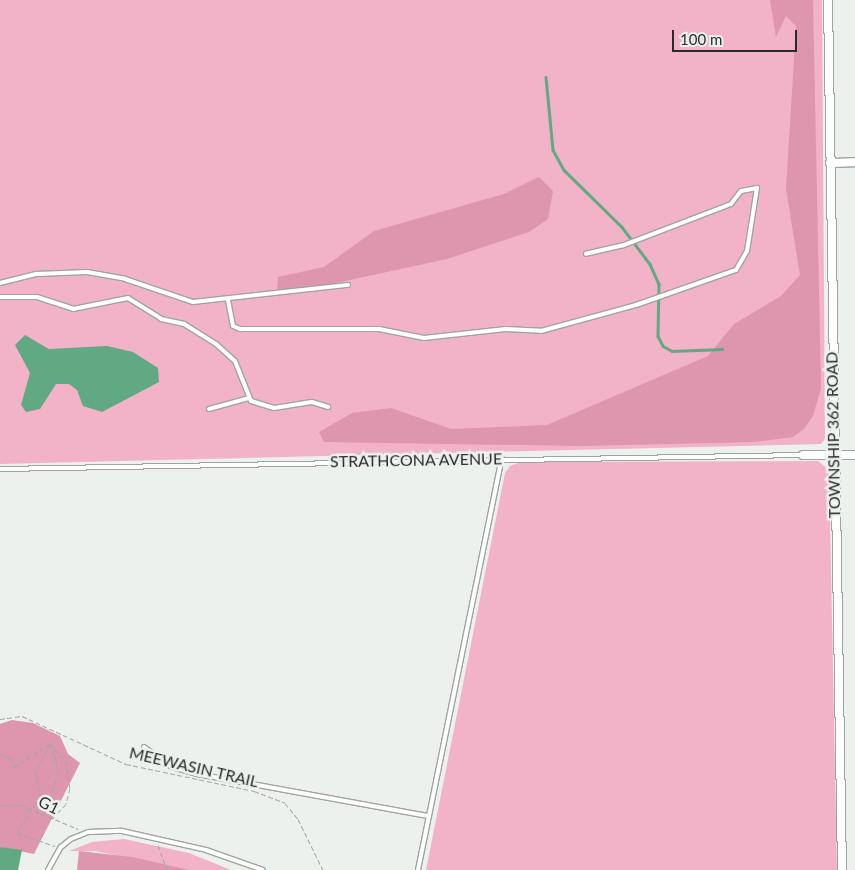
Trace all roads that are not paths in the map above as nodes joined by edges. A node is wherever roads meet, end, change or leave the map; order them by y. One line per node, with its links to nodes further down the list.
1 (828, 0): 3 (street, TOWNSHIP 362 ROAD)
2 (855, 162): 3 (street)
3 (830, 163): 13 (street, TOWNSHIP 362 ROAD)
4 (586, 254): 8 (lane)
5 (0, 283): 8 (lane)
6 (348, 285): 8 (lane)
7 (0, 297): 9 (lane)
8 (228, 300)
9 (249, 398): 10 (lane); 11 (lane)
10 (328, 407)
11 (209, 409)
12 (803, 455): 13 (street, STRATHCONA AVENUE); 15 (lane, STRATHCONA AVENUE)
13 (832, 455): 14 (street, STRATHCONA AVENUE); 22 (street, TOWNSHIP 362 ROAD)
14 (855, 455)
15 (502, 458): 16 (lane, STRATHCONA AVENUE); 18 (lane)
16 (0, 469)
17 (144, 746): 18 (lane)
18 (429, 816): 21 (lane)
19 (48, 870): 20 (lane)
20 (263, 870)
21 (418, 870)
22 (842, 870)

